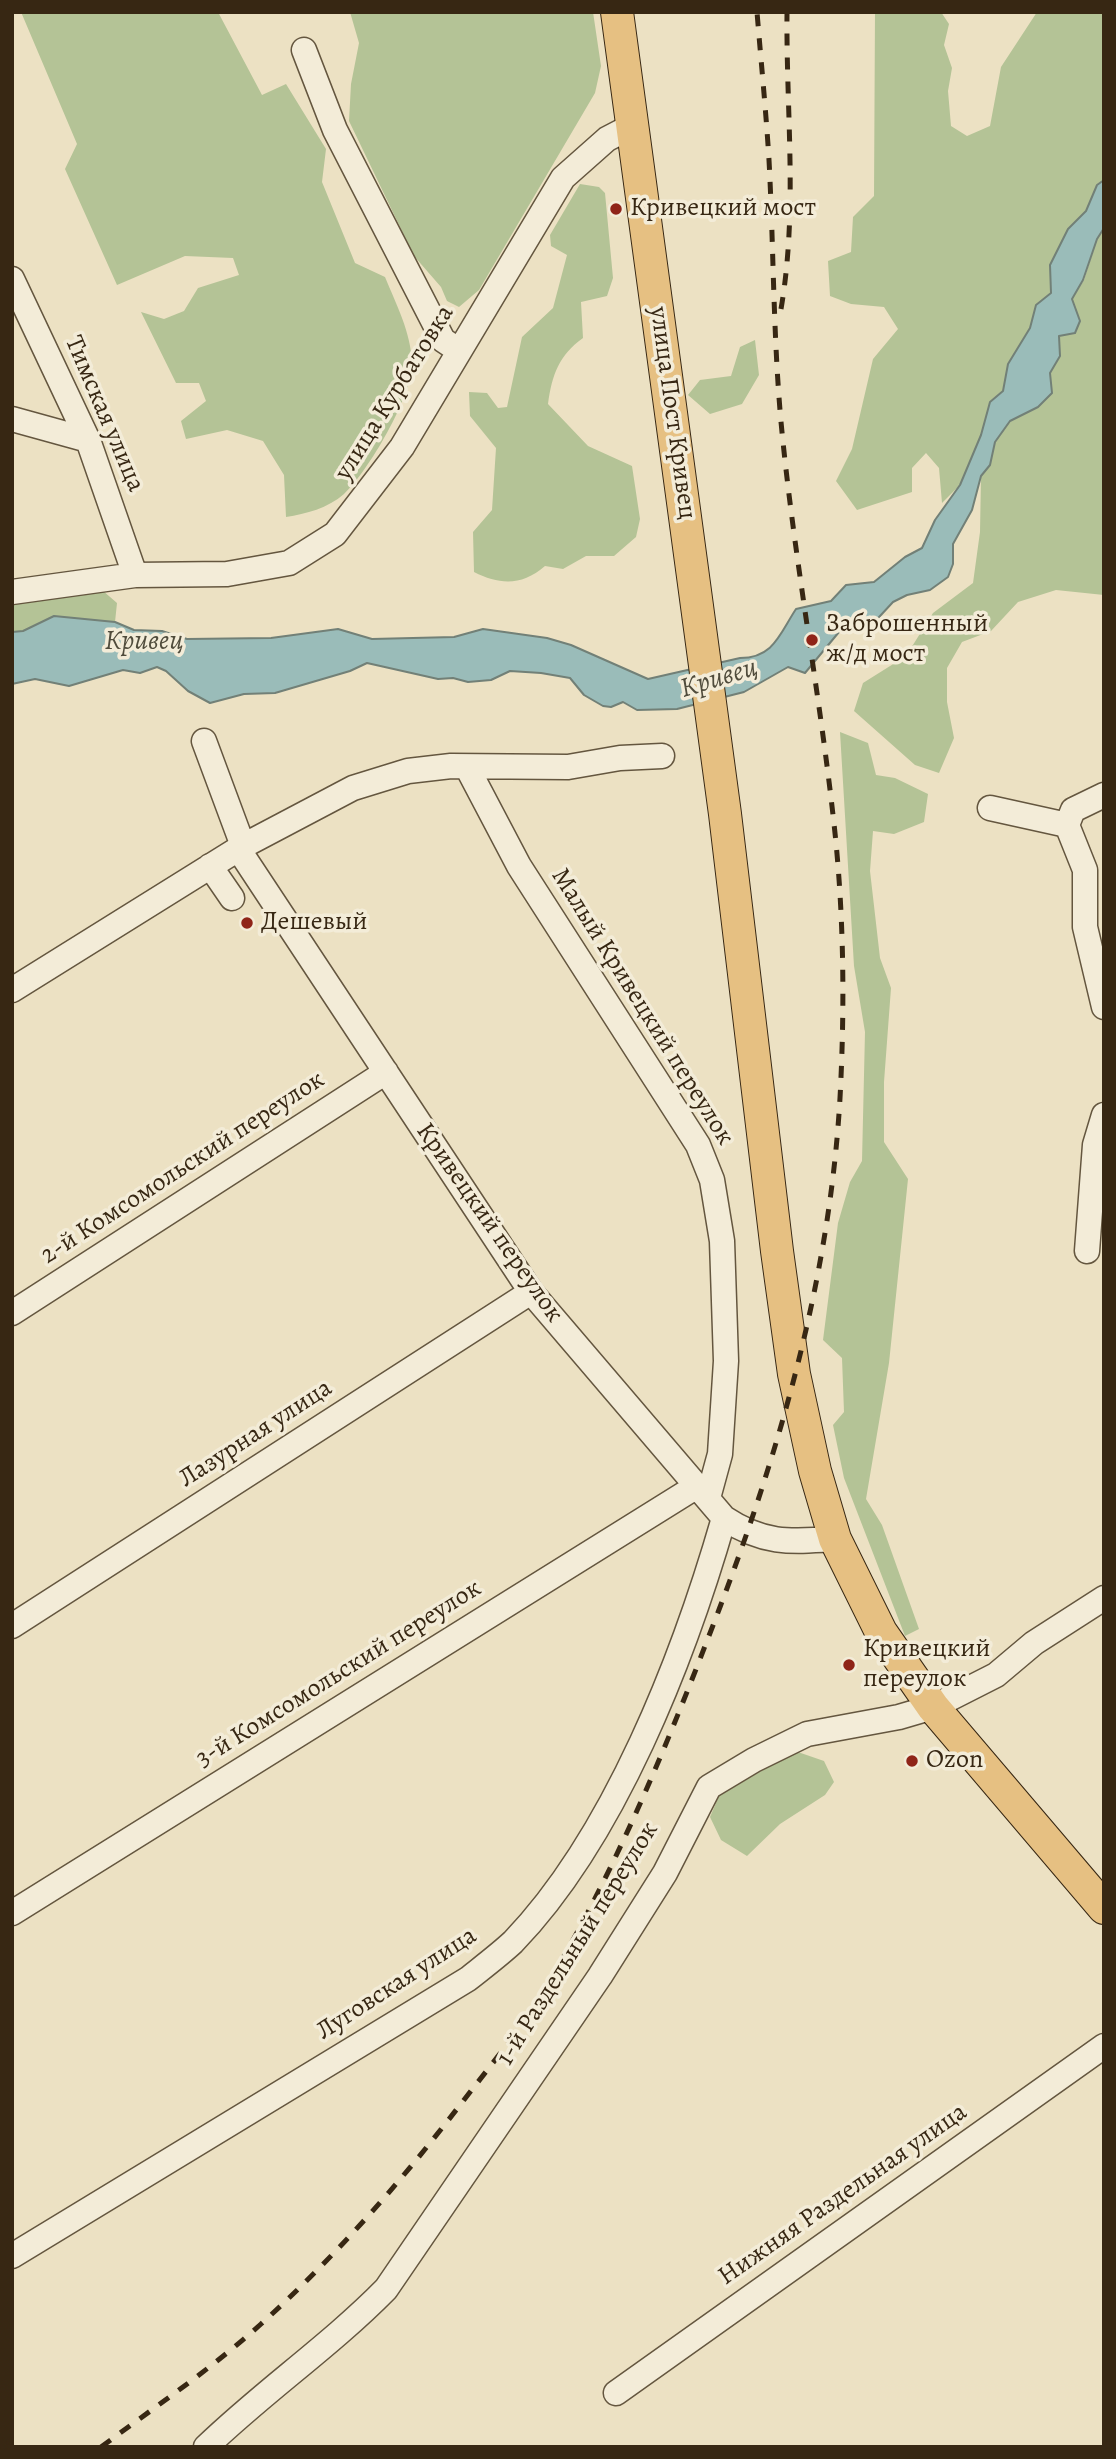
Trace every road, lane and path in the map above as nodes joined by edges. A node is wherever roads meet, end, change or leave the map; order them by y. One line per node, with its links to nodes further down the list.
1 (617, 12): 3 (main road, улица Пост Кривец)
2 (304, 50): 5 (street)
3 (632, 126): 5 (street, улица Курбатовка); 28 (main road, улица Пост Кривец)
4 (12, 279): 7 (street, Тимская улица)
5 (458, 350): 8 (street, улица Курбатовка)
6 (12, 419): 7 (street)
7 (88, 440): 8 (street, Тимская улица)
8 (135, 575): 9 (street, улица Курбатовка)
9 (12, 592)
10 (204, 741): 16 (street, Кривецкий переулок)
11 (662, 756): 12 (street)
12 (468, 769): 16 (street); 26 (street, Малый Кривецкий переулок)
13 (1104, 795): 15 (street)
14 (990, 808): 15 (street)
15 (1070, 817): 20 (street)
16 (241, 848): 17 (street); 21 (street, Кривецкий переулок)
17 (210, 866): 18 (street); 19 (street)
18 (232, 898)
19 (12, 990)
20 (1104, 1007)
21 (386, 1072): 24 (street, Кривецкий переулок); 25 (street, 2-й Комсомольский переулок)
22 (1104, 1115): 23 (street)
23 (1087, 1251)
24 (531, 1292): 26 (street, Кривецкий переулок); 30 (street, Лазурная улица)
25 (12, 1313)
26 (703, 1492): 27 (street, Кривецкий переулок); 33 (street, 3-й Комсомольский переулок)
27 (724, 1518): 28 (street, Кривецкий переулок); 35 (street, Луговская улица)
28 (835, 1539): 31 (main road)
29 (1104, 1598): 31 (street, 1-й Раздельный переулок)
30 (12, 1626)
31 (933, 1707): 32 (main road); 37 (street, 1-й Раздельный переулок)
32 (1104, 1908)
33 (12, 1913)
34 (1104, 2046): 36 (street, Нижняя Раздельная улица)
35 (12, 2256)
36 (616, 2393)
37 (206, 2447)

